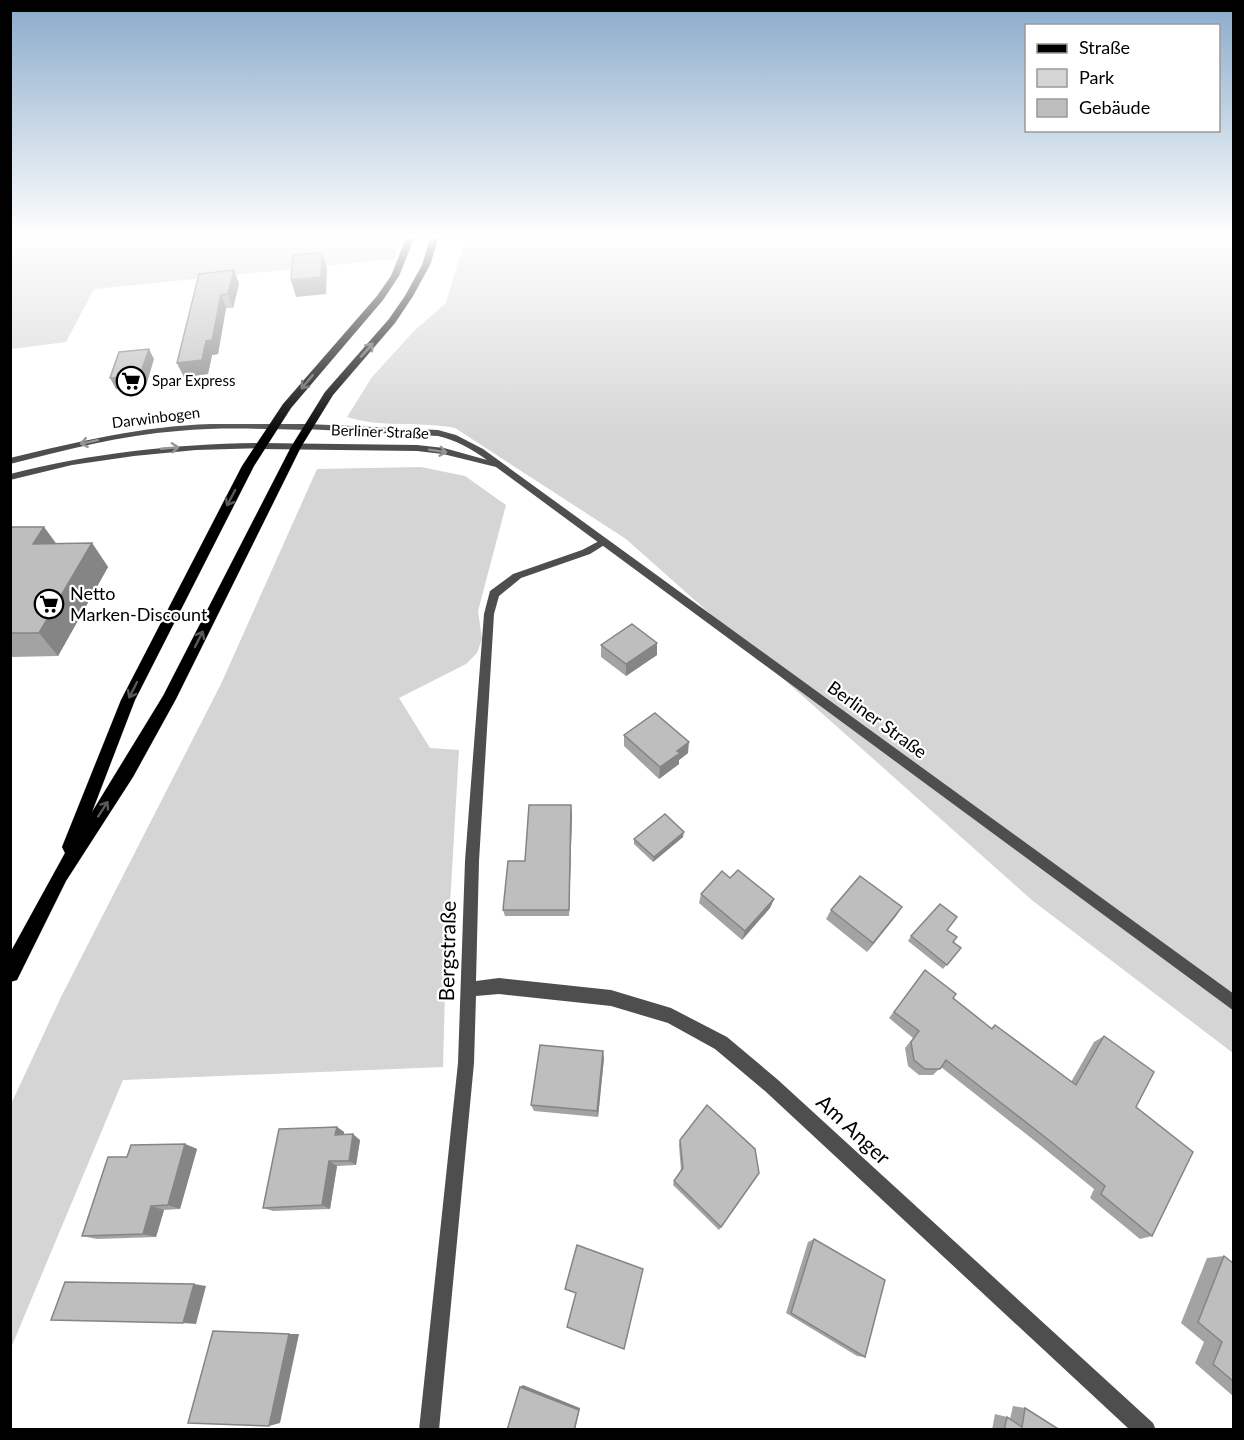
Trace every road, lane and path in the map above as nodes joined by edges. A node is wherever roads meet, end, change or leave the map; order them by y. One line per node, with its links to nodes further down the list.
1 (376, 303): 3 (main road, one-way to 3)
2 (404, 303): 4 (main road, one-way to 2)
3 (272, 426): 4 (street, Darwinbogen); 5 (main road); 7 (street, Darwinbogen, one-way to 7)
4 (308, 427): 6 (main road); 8 (street, Berliner Straße)
5 (260, 446): 6 (street, Berliner Straße); 9 (street, Darwinbogen, one-way to 5); 11 (main road, one-way to 11)
6 (296, 447): 8 (street, Berliner Straße, one-way to 8); 11 (main road, one-way to 6)
7 (10, 461)
8 (498, 466): 10 (street, Berliner Straße)
9 (10, 477)
10 (603, 543): 13 (street, Bergstraße); 14 (street, Berliner Straße)
11 (60, 875): 12 (main road)
12 (10, 973)
13 (469, 989): 15 (street, Bergstraße); 16 (street, Am Anger)
14 (1233, 1004)
15 (429, 1430)
16 (1146, 1430)

